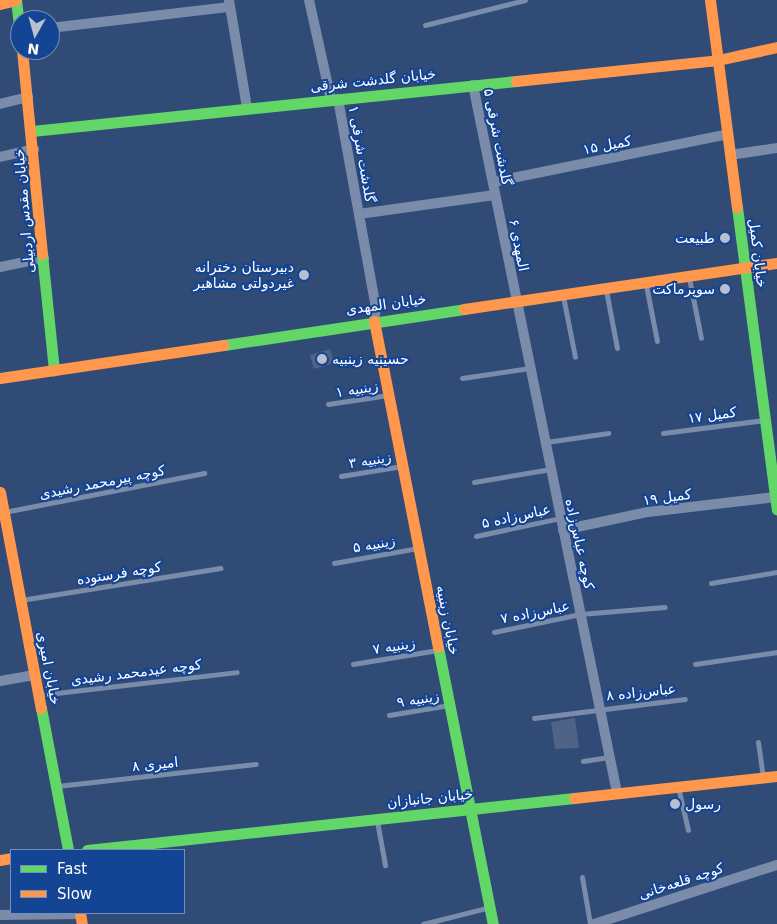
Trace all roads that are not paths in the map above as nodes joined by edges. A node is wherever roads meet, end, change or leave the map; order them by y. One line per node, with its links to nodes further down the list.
1 (16, 0): 5 (street)
2 (309, 0): 14 (street, گلدشت شرقی ۱)
3 (525, 0): 7 (lane)
4 (710, 0): 11 (street, خیابان کمیل)
5 (0, 4)
6 (230, 4): 8 (street); 16 (street)
7 (425, 25)
8 (60, 27)
9 (777, 48): 11 (street, خیابان گلدشت شرقی)
10 (23, 60): 13 (street, خیابان مقدس اردبیلی)
11 (718, 60): 12 (street, خیابان گلدشت شرقی); 18 (street, خیابان کمیل)
12 (473, 85): 14 (street, خیابان گلدشت شرقی); 23 (street, گلدشت شرقی ۵)
13 (28, 97): 15 (street); 17 (street, خیابان مقدس اردبیلی)
14 (334, 99): 16 (street, خیابان گلدشت شرقی); 25 (street, گلدشت شرقی ۱)
15 (0, 104)
16 (247, 108): 17 (street, خیابان گلدشت شرقی)
17 (32, 131): 20 (street, خیابان مقدس اردبیلی)
18 (728, 134): 21 (street, خیابان کمیل); 23 (street, کمیل ۱۵)
19 (777, 148): 21 (street)
20 (34, 149): 22 (street); 26 (street, خیابان مقدس اردبیلی)
21 (730, 155): 29 (street, خیابان کمیل)
22 (0, 157)
23 (493, 182): 24 (street, گلدشت شرقی ۵)
24 (495, 195): 25 (street); 34 (street, المهدی ۶)
25 (359, 214): 35 (street, گلدشت شرقی ۱)
26 (44, 258): 28 (street); 41 (street, خیابان مقدس اردبیلی)
27 (777, 263): 29 (street, خیابان المهدی)
28 (0, 267)
29 (745, 267): 30 (street, خیابان المهدی); 46 (street, خیابان کمیل)
30 (688, 276): 31 (street, خیابان المهدی); 36 (lane)
31 (646, 282): 32 (street, خیابان المهدی); 37 (lane)
32 (605, 287): 33 (street, خیابان المهدی); 38 (lane)
33 (563, 294): 34 (street, خیابان المهدی); 39 (lane)
34 (516, 300): 35 (street, خیابان المهدی); 40 (street, کوچه عباس‌زاده)
35 (374, 321): 41 (street, خیابان المهدی); 44 (street, خیابان زینبیه)
36 (701, 338)
37 (658, 341)
38 (617, 348)
39 (576, 357)
40 (530, 368): 43 (lane); 49 (street, کوچه عباس‌زاده)
41 (54, 370): 42 (street, خیابان المهدی)
42 (0, 378)
43 (462, 378)
44 (388, 395): 45 (lane, زینبیه ۱); 50 (street, خیابان زینبیه)
45 (328, 404)
46 (765, 420): 48 (lane, کمیل ۱۷); 56 (street, خیابان کمیل)
47 (608, 433): 49 (lane)
48 (663, 433)
49 (545, 442): 51 (street, کوچه عباس‌زاده)
50 (402, 466): 53 (lane, زینبیه ۳); 61 (street, خیابان زینبیه)
51 (551, 469): 54 (lane); 58 (street, کوچه عباس‌زاده)
52 (204, 473): 57 (lane, کوچه پیرمحمد رشیدی)
53 (341, 476)
54 (474, 482)
55 (0, 492): 57 (street, خیابان امیری)
56 (776, 503): 59 (street, کمیل ۱۹)
57 (4, 512): 66 (street, خیابان امیری)
58 (561, 518): 59 (street, کوچه عباس‌زاده); 60 (lane, عباس‌زاده ۵)
59 (563, 530): 68 (street, کوچه عباس‌زاده)
60 (476, 536)
61 (419, 548): 62 (lane, زینبیه ۵); 70 (street, خیابان زینبیه)
62 (334, 563)
63 (220, 568): 66 (lane, کوچه فرستوده)
64 (777, 572): 65 (lane)
65 (711, 582)
66 (21, 600): 75 (street, خیابان امیری)
67 (665, 607): 68 (lane, عباس‌زاده ۷)
68 (580, 614): 69 (lane, عباس‌زاده ۷); 80 (street, کوچه عباس‌زاده)
69 (494, 632)
70 (439, 650): 72 (lane, زینبیه ۷); 79 (street, خیابان زینبیه)
71 (777, 652): 73 (lane)
72 (353, 664)
73 (695, 664)
74 (237, 672): 77 (lane, کوچه عیدمحمد رشیدی)
75 (35, 675): 76 (street); 77 (street, خیابان امیری)
76 (0, 682)
77 (39, 696): 89 (street, خیابان امیری)
78 (685, 699): 80 (lane, عباس‌زاده ۸)
79 (450, 705): 81 (lane, زینبیه ۹); 92 (street, خیابان زینبیه)
80 (600, 708): 82 (lane, عباس‌زاده ۸); 84 (street, کوچه عباس‌زاده)
81 (389, 715)
82 (534, 718)
83 (758, 742): 88 (lane)
84 (610, 756): 85 (lane); 91 (street, کوچه عباس‌زاده)
85 (583, 761)
86 (256, 764): 89 (lane, امیری ۸)
87 (777, 776): 88 (street, خیابان جانبازان)
88 (763, 778): 90 (street, خیابان جانبازان)
89 (56, 786): 95 (street, خیابان امیری)
90 (678, 787): 91 (street, خیابان جانبازان); 94 (lane)
91 (617, 793): 92 (street, خیابان جانبازان)
92 (470, 809): 93 (street, خیابان جانبازان); 100 (street, خیابان زینبیه)
93 (377, 819): 96 (street, خیابان جانبازان); 97 (lane)
94 (688, 830)
95 (68, 849)
96 (96, 849)
97 (385, 864)
98 (777, 865): 105 (street, کوچه قلعه‌خانی)
99 (582, 876): 105 (lane)
100 (490, 907): 103 (lane); 104 (street, خیابان زینبیه)
101 (0, 914): 102 (street)
102 (80, 917)
103 (423, 924)
104 (493, 924)
105 (592, 924)

